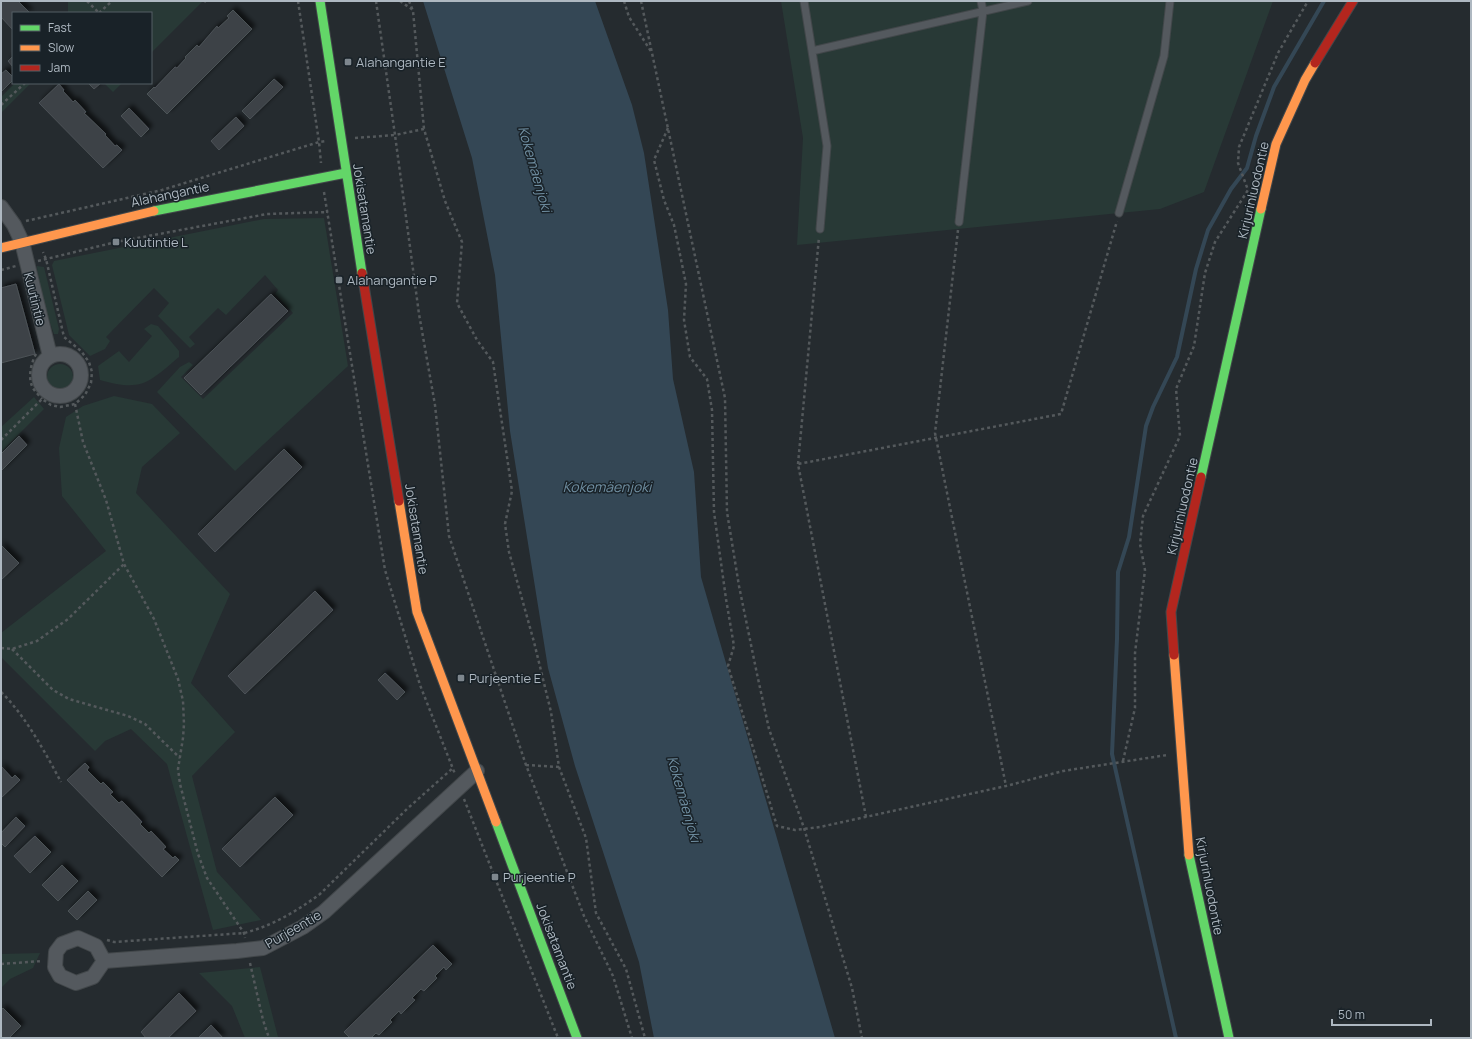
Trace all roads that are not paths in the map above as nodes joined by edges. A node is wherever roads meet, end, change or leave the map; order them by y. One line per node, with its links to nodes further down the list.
1 (320, 1): 10 (street, Jokisatamantie)
2 (804, 1): 9 (lane)
3 (981, 1): 8 (lane)
4 (1028, 1): 7 (lane)
5 (1170, 1): 12 (lane)
6 (1353, 1): 21 (street, Kirjurinluodontie)
7 (1012, 3): 8 (lane)
8 (983, 11): 9 (lane); 13 (lane)
9 (812, 51): 14 (lane)
10 (346, 173): 15 (street, Alahangantie); 18 (street, Jokisatamantie)
11 (1, 207): 15 (street, Kuutintie)
12 (1119, 213)
13 (959, 222)
14 (820, 229)
15 (22, 242): 16 (street, Alahangantie); 17 (street, Kuutintie)
16 (1, 248)
17 (43, 354)
18 (477, 771): 19 (street, Purjeentie); 20 (street, Jokisatamantie)
19 (104, 961)
20 (577, 1038)
21 (1229, 1038)

